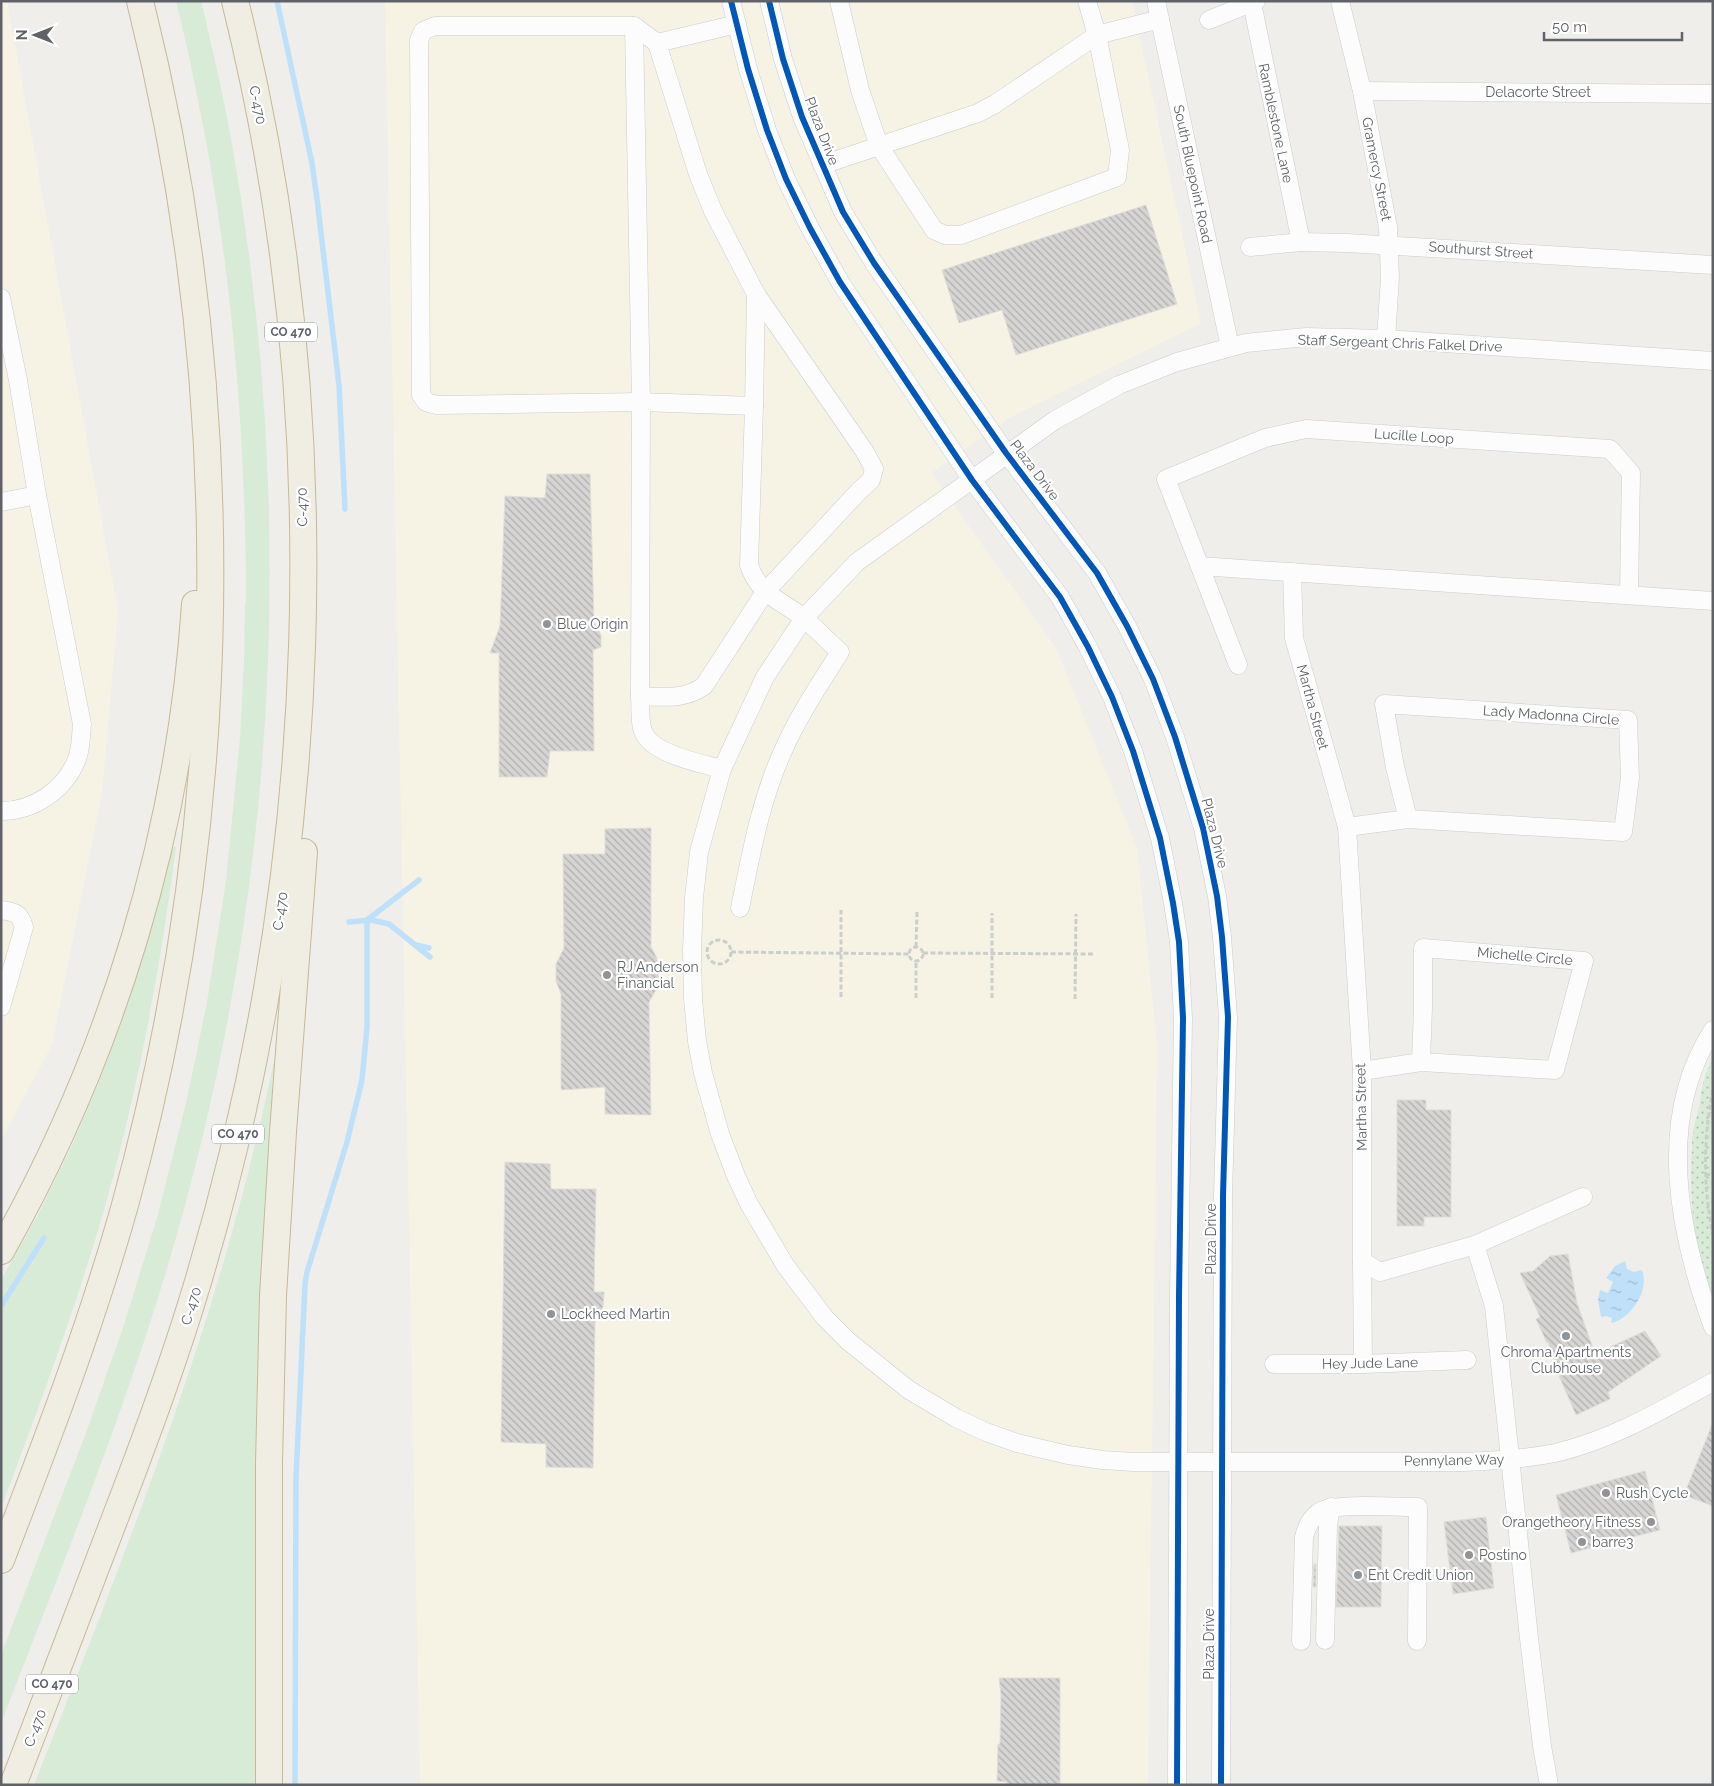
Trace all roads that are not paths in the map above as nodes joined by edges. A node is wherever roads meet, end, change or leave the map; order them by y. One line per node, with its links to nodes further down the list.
1 (140, 1): 27 (highway)
2 (236, 1): 44 (highway, C-470 / CO 470)
3 (731, 1): 12 (street)
4 (769, 1): 19 (street, Plaza Drive)
5 (839, 1): 18 (street)
6 (1087, 1): 14 (street)
7 (1156, 1): 10 (street, South Bluepoint Road)
8 (1340, 1): 16 (street, Gramercy Street)
9 (1254, 2): 11 (street); 20 (street, Ramblestone Lane)
10 (1160, 19): 14 (street); 29 (street, South Bluepoint Road)
11 (1209, 20)
12 (737, 24): 15 (street); 34 (street)
13 (634, 26): 15 (street); 31 (street); 31 (street)
14 (1097, 35): 18 (street); 18 (street)
15 (657, 43): 24 (street)
16 (1362, 91): 17 (street, Delacorte Street); 21 (street, Gramercy Street)
17 (1713, 94)
18 (879, 146): 19 (street)
19 (822, 165): 33 (street, Plaza Drive)
20 (1301, 242): 21 (street, Southurst Street); 22 (street, Southurst Street)
21 (1390, 245): 23 (street, Southurst Street); 28 (street, Gramercy Street)
22 (1250, 247)
23 (1713, 265)
24 (756, 294): 32 (street); 39 (street)
25 (1, 298): 26 (street)
26 (4, 328): 35 (street)
27 (199, 329): 58 (highway); 69 (highway)
28 (1386, 339): 29 (street, Staff Sergeant Chris Falkel Drive); 30 (street, Staff Sergeant Chris Falkel Drive)
29 (1230, 347): 33 (street, Staff Sergeant Chris Falkel Drive)
30 (1713, 361)
31 (641, 402): 32 (street); 45 (street)
32 (754, 406): 39 (street)
33 (1006, 453): 34 (street, Staff Sergeant Chris Falkel Drive); 66 (street, Plaza Drive)
34 (972, 480): 42 (street, Staff Sergeant Chris Falkel Drive); 67 (street)
35 (37, 495): 36 (street); 47 (street)
36 (1, 502)
37 (1200, 566): 38 (street); 40 (street, Lucille Loop); 43 (street, Lucille Loop)
38 (1292, 572): 40 (street); 49 (street, Martha Street)
39 (765, 592): 42 (street); 45 (street)
40 (1629, 595): 41 (street)
41 (1713, 601)
42 (804, 618): 46 (street, Staff Sergeant Chris Falkel Drive); 50 (street)
43 (1238, 665)
44 (301, 667): 71 (highway, C-470 / CO 470); 72 (highway)
45 (640, 696): 46 (street)
46 (722, 769): 67 (street, Pennylane Way)
47 (1, 811)
48 (1408, 819): 48 (street, Lady Madonna Circle); 49 (street, Lady Madonna Circle)
49 (1347, 827): 55 (street, Martha Street)
50 (740, 908)
51 (1, 910): 52 (street)
52 (1, 1006)
53 (1713, 1030): 60 (street)
54 (1421, 1062): 54 (street, Michelle Circle); 55 (street, Michelle Circle)
55 (1362, 1071): 59 (street, Martha Street)
56 (1583, 1197): 57 (street)
57 (1475, 1245): 59 (street); 65 (street)
58 (1, 1251)
59 (1362, 1260): 63 (street, Martha Street)
60 (1713, 1327)
61 (1467, 1360): 63 (street, Hey Jude Lane)
62 (1274, 1364): 63 (street, Hey Jude Lane)
63 (1363, 1364)
64 (1713, 1382): 65 (street, Pennylane Way)
65 (1510, 1459): 66 (street, Pennylane Way); 75 (street)
66 (1223, 1462): 67 (street, Pennylane Way); 74 (street, Plaza Drive)
67 (1178, 1463): 73 (street)
68 (1326, 1508): 68 (street); 70 (street)
69 (1, 1560)
70 (1418, 1641)
71 (13, 1785)
72 (269, 1785)
73 (1177, 1785)
74 (1221, 1785)
75 (1549, 1785)

